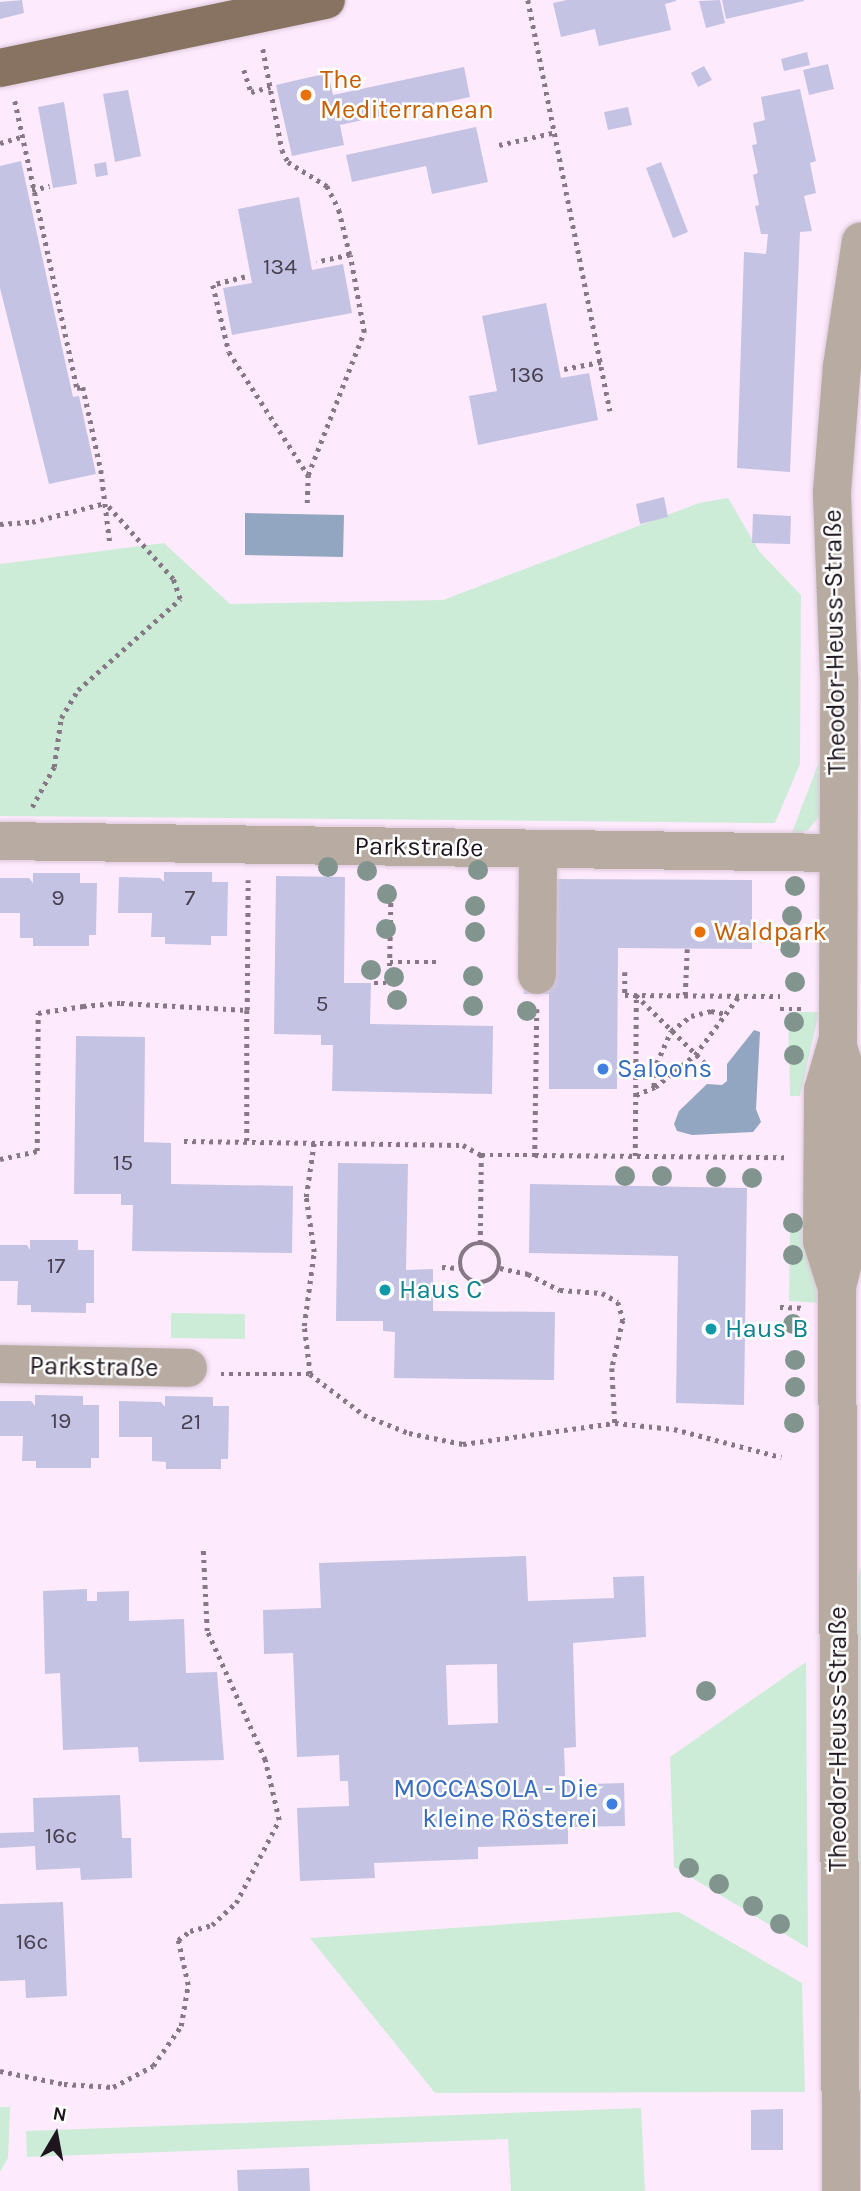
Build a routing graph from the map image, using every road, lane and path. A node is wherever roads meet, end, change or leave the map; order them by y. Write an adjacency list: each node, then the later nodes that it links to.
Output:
1 (326, 0): 3 (main road)
2 (528, 0): 7 (path)
3 (257, 14): 4 (main road); 6 (path)
4 (4, 67): 8 (path)
5 (244, 70): 6 (path)
6 (270, 87): 14 (path)
7 (556, 132): 10 (path); 17 (path)
8 (22, 137): 9 (path); 12 (path)
9 (0, 143)
10 (499, 145)
11 (50, 186): 12 (path)
12 (33, 190): 21 (path)
13 (861, 242): 29 (street, Theodor-Heuss-Straße)
14 (350, 255): 15 (path); 20 (path)
15 (317, 262)
16 (245, 277): 20 (path)
17 (601, 362): 18 (path); 19 (path)
18 (564, 369)
19 (610, 411)
20 (308, 475): 22 (path)
21 (105, 503): 23 (path); 24 (path); 25 (path)
22 (307, 503)
23 (0, 524)
24 (110, 543)
25 (11, 841): 26 (street, Parkstraße)
26 (248, 844): 27 (street, Parkstraße); 40 (path)
27 (391, 846): 28 (street, Parkstraße); 31 (path)
28 (538, 849): 29 (street, Parkstraße); 35 (street)
29 (838, 853): 66 (street, Theodor-Heuss-Straße)
30 (687, 949): 37 (path)
31 (390, 962): 32 (path); 34 (path)
32 (441, 962)
33 (625, 972): 36 (path)
34 (374, 983)
35 (537, 984): 51 (path)
36 (636, 995): 37 (path); 42 (path); 46 (path)
37 (685, 995): 38 (path)
38 (739, 996): 39 (path); 41 (path)
39 (780, 996)
40 (247, 1010): 48 (path); 54 (path)
41 (727, 1014): 42 (path); 43 (path)
42 (671, 1031): 43 (path); 45 (path)
43 (695, 1055): 44 (path); 45 (path)
44 (706, 1064)
45 (654, 1087): 46 (path)
46 (635, 1096): 52 (path)
47 (184, 1141): 48 (path)
48 (247, 1142): 49 (path)
49 (314, 1143): 50 (path); 61 (path)
50 (481, 1155): 51 (path); 55 (path)
51 (535, 1155): 52 (path)
52 (635, 1156): 53 (path)
53 (784, 1157)
54 (0, 1159)
55 (480, 1243): 57 (path); 58 (path)
56 (442, 1267): 57 (path)
57 (460, 1268): 58 (path)
58 (500, 1268): 62 (path)
59 (0, 1364): 60 (street, Parkstraße)
60 (188, 1368): 61 (path)
61 (310, 1374): 62 (path)
62 (615, 1423): 63 (path)
63 (780, 1457)
64 (203, 1549): 65 (path)
65 (0, 2071)
66 (841, 2191)

